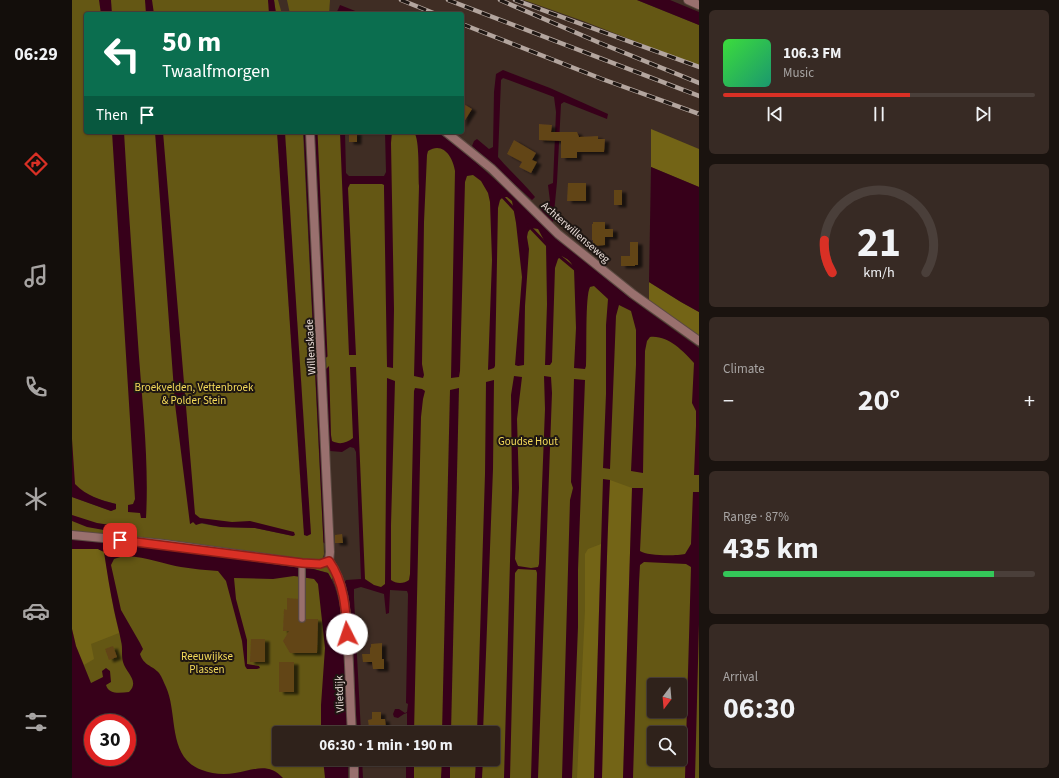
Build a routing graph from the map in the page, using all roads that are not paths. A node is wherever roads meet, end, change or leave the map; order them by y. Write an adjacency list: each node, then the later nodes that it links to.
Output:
1 (688, 0): 2 (street)
2 (699, 4)
3 (310, 134): 7 (street, Willenskade)
4 (449, 134): 5 (street, Achterwillenseweg)
5 (699, 340)
6 (72, 534): 8 (street)
7 (329, 561): 8 (street); 10 (street, Vlietdijk)
8 (302, 564): 9 (lane)
9 (302, 619)
10 (352, 726)
11 (354, 766): 12 (street)
12 (354, 778)

